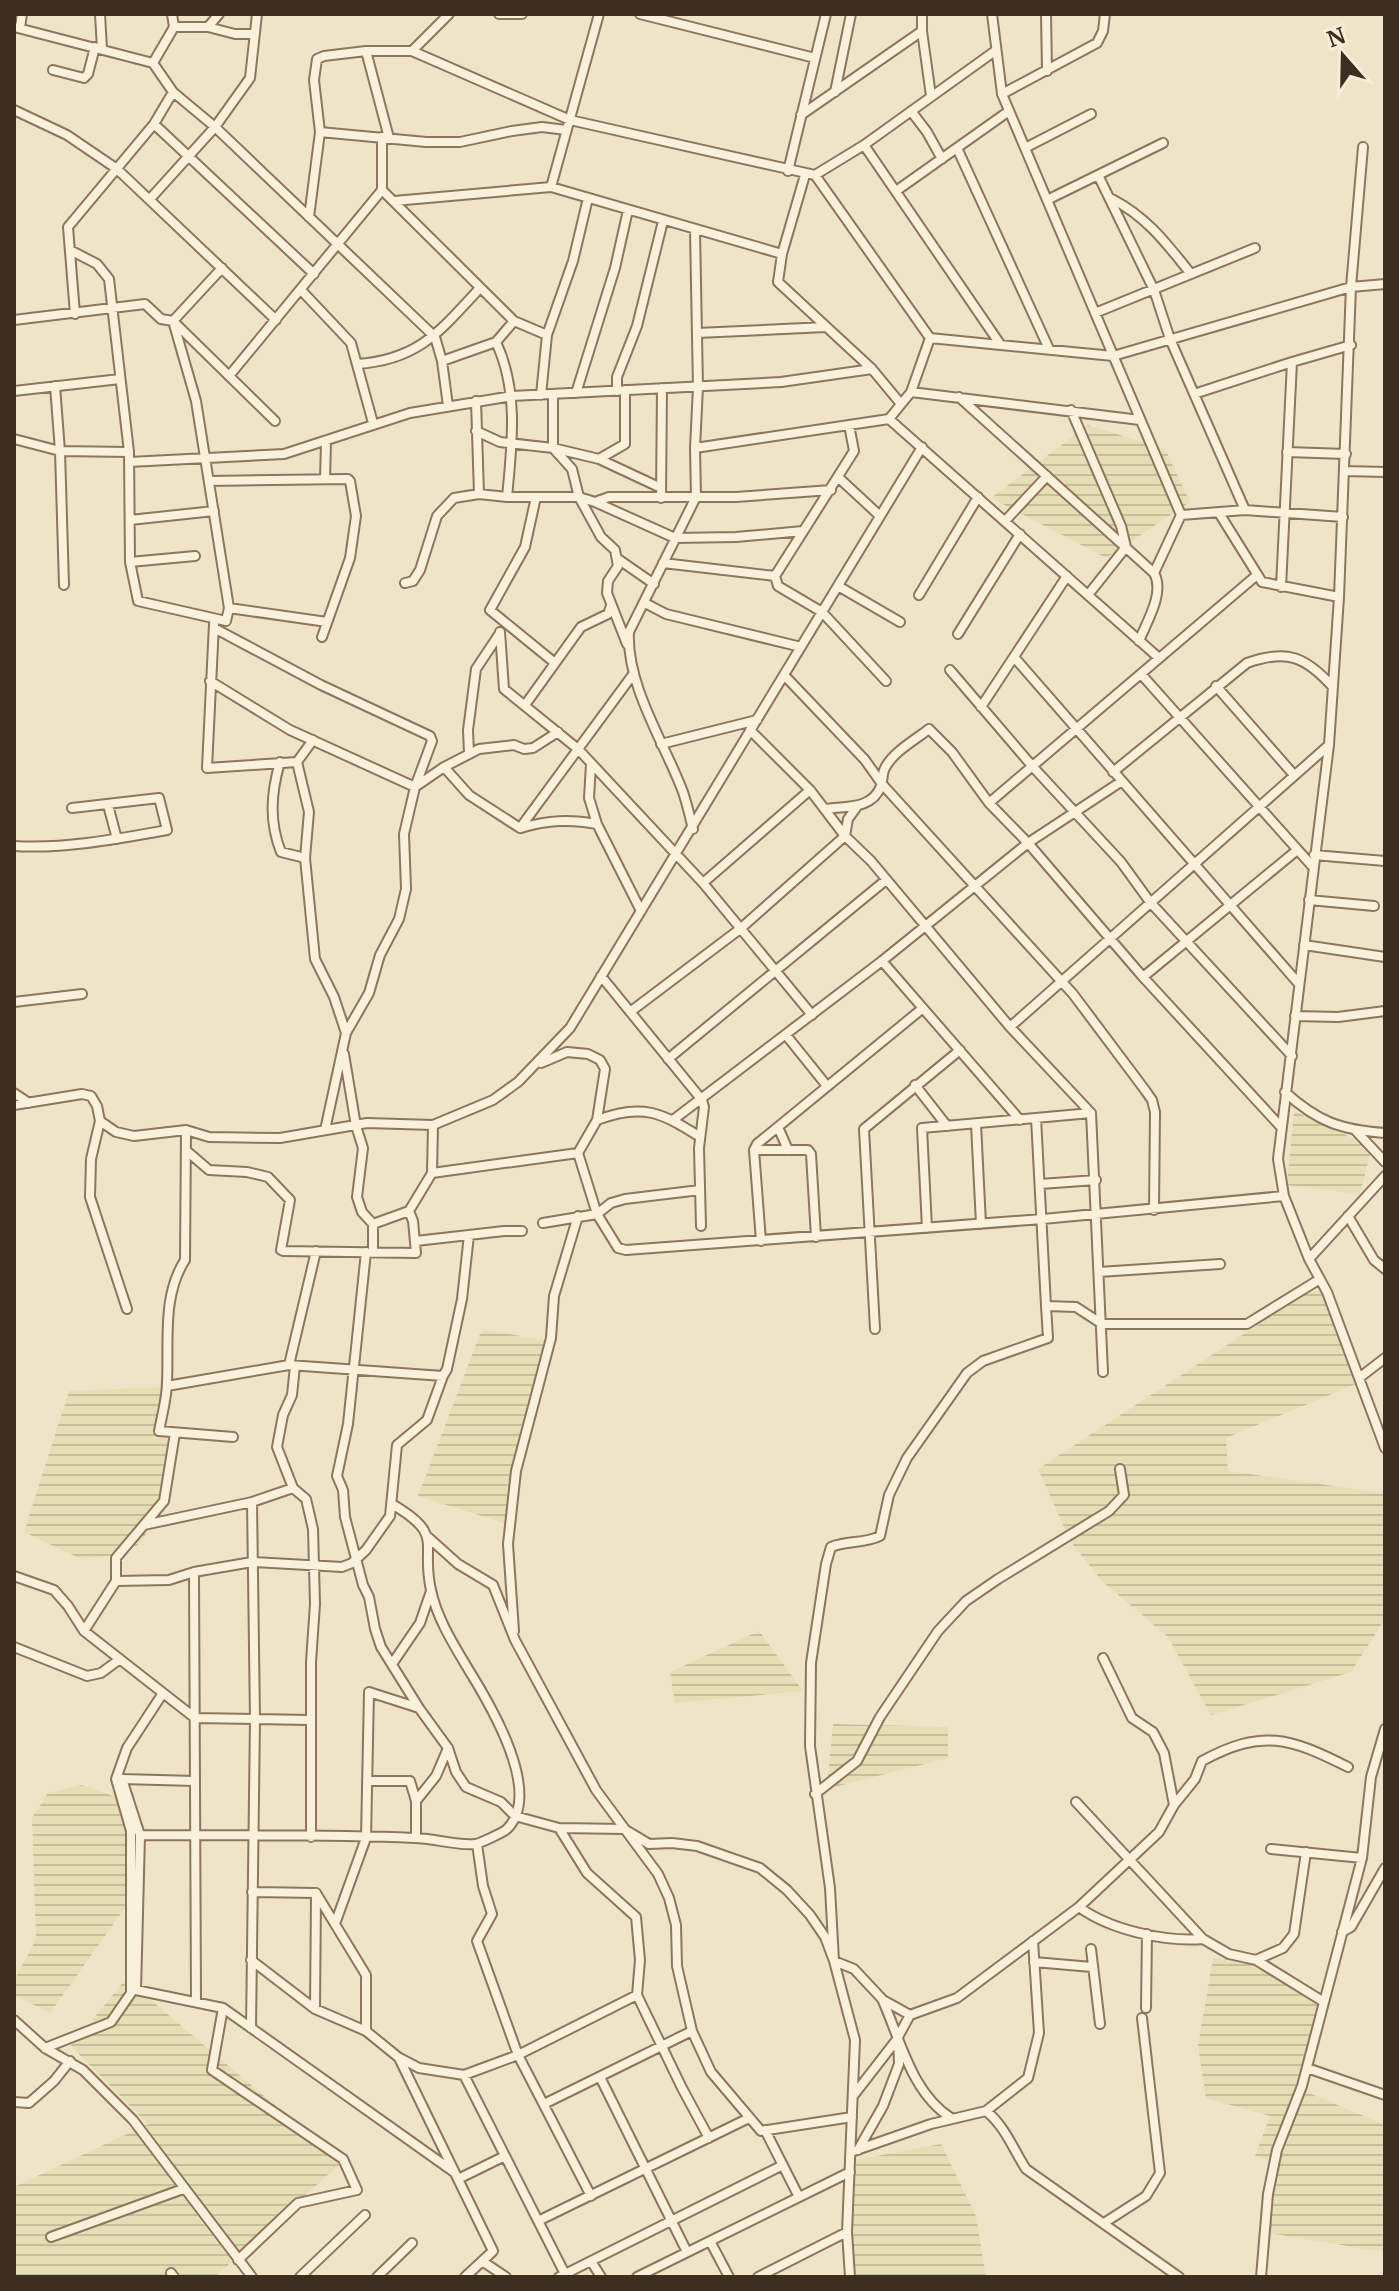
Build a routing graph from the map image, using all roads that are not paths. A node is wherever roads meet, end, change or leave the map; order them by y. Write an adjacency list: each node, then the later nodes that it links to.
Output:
1 (22, 14): 21 (street)
2 (100, 14): 24 (street)
3 (172, 14): 18 (street)
4 (219, 14): 19 (street)
5 (257, 14): 23 (street)
6 (449, 14): 26 (street)
7 (499, 14): 8 (street)
8 (522, 14)
9 (599, 14): 41 (street)
10 (640, 14): 20 (street)
11 (698, 14): 20 (street)
12 (826, 14): 28 (street)
13 (851, 14): 33 (street)
14 (922, 14): 22 (street)
15 (992, 14): 27 (street)
16 (1046, 14): 31 (street)
17 (1105, 14): 31 (street)
18 (174, 27): 19 (street); 29 (street)
19 (208, 27): 23 (street)
20 (693, 27): 28 (street)
21 (17, 28): 24 (street)
22 (922, 31): 33 (street); 35 (street)
23 (255, 34): 43 (street)
24 (99, 48): 29 (street); 30 (street)
25 (366, 51): 26 (street); 45 (street); 46 (street)
26 (412, 51): 41 (street)
27 (995, 51): 34 (street); 35 (street)
28 (815, 58): 40 (street)
29 (153, 63): 32 (street)
30 (53, 70)
31 (1047, 71): 34 (street)
32 (173, 92): 42 (street); 43 (street)
33 (835, 92): 40 (street)
34 (1002, 94): 38 (street)
35 (931, 96): 37 (street)
36 (14, 110): 54 (street)
37 (911, 111): 48 (street); 53 (street)
38 (1009, 111): 50 (street); 51 (street)
39 (1091, 114): 51 (street)
40 (801, 116): 55 (street)
41 (570, 120): 44 (street); 55 (street)
42 (154, 124): 52 (street); 54 (street)
43 (215, 127): 52 (street); 68 (street)
44 (566, 130): 46 (street); 59 (street)
45 (320, 132): 46 (street); 68 (street)
46 (385, 138): 60 (street)
47 (1163, 143): 58 (street)
48 (864, 145): 57 (street); 61 (street)
49 (1363, 147): 79 (street)
50 (957, 148): 53 (street); 99 (street)
51 (1025, 148): 65 (street)
52 (188, 156): 63 (street); 76 (street)
53 (942, 159): 61 (street)
54 (117, 169): 63 (street); 73 (street)
55 (788, 171): 56 (street)
56 (805, 175): 57 (street); 74 (street)
57 (815, 175): 94 (street)
58 (1098, 175): 64 (street); 65 (street)
59 (551, 187): 62 (street); 66 (street)
60 (382, 190): 66 (street); 71 (street)
61 (896, 191): 97 (street)
62 (588, 198): 67 (street); 92 (street)
63 (150, 199): 75 (street)
64 (1112, 199): 77 (street); 82 (street)
65 (1047, 200): 84 (street)
66 (394, 201): 80 (street)
67 (628, 210): 69 (street); 113 (street)
68 (309, 217): 71 (street)
69 (663, 221): 70 (street); 110 (street)
70 (695, 231): 74 (street); 91 (street)
71 (338, 244): 76 (street); 93 (street)
72 (1255, 248): 77 (street)
73 (70, 250): 83 (street); 85 (street)
74 (782, 254): 90 (street)
75 (222, 268): 87 (street); 88 (street)
76 (314, 274): 81 (street)
77 (1191, 274): 82 (street)
78 (1385, 284): 79 (street)
79 (1351, 287): 95 (street); 98 (street)
80 (480, 288): 89 (street); 93 (street)
81 (301, 290): 87 (street); 103 (street)
82 (1154, 290): 84 (street); 95 (street)
83 (111, 309): 85 (street); 88 (street); 106 (street)
84 (1095, 313): 100 (street)
85 (75, 314): 86 (street)
86 (14, 320)
87 (276, 320): 105 (street)
88 (173, 321): 105 (street); 139 (street)
89 (514, 321): 92 (street); 96 (street)
90 (826, 327): 91 (street); 104 (street)
91 (697, 333): 108 (street)
92 (547, 335): 116 (street)
93 (435, 337): 101 (street); 103 (street)
94 (930, 338): 97 (street); 112 (street)
95 (1170, 339): 100 (street); 115 (street)
96 (496, 342): 101 (street); 117 (street)
97 (1000, 344): 99 (street)
98 (1351, 345): 102 (street); 137 (street)
99 (1049, 349): 100 (street)
100 (1113, 356): 124 (street)
101 (442, 361): 121 (street)
102 (1292, 362): 115 (street); 136 (street)
103 (357, 364): 126 (street)
104 (872, 369): 108 (street); 120 (street)
105 (229, 376): 125 (street)
106 (120, 379): 107 (street); 138 (street)
107 (55, 386): 111 (street); 135 (street)
108 (698, 387): 109 (street); 134 (street)
109 (662, 388): 110 (street); 148 (street)
110 (621, 390): 113 (street); 140 (street)
111 (14, 391)
112 (911, 392): 118 (street); 120 (street)
113 (576, 393): 114 (street)
114 (553, 394): 116 (street); 133 (street)
115 (1194, 394): 156 (street)
116 (541, 395): 117 (street)
117 (512, 396): 119 (street); 131 (street)
118 (959, 397): 122 (street); 143 (street)
119 (476, 401): 121 (street); 128 (street)
120 (901, 404): 123 (street)
121 (448, 406): 126 (street)
122 (1071, 410): 124 (street); 168 (street)
123 (889, 419): 127 (street); 132 (street)
124 (1140, 420): 160 (street)
125 (275, 421)
126 (373, 423): 130 (street)
127 (849, 425): 134 (street); 144 (street)
128 (476, 431): 131 (street); 149 (street)
129 (14, 439): 135 (street)
130 (326, 442): 139 (street); 145 (street)
131 (512, 443): 133 (street); 150 (street)
132 (922, 447): 154 (street); 161 (street)
133 (553, 448): 140 (street); 152 (street)
134 (695, 448): 153 (street)
135 (60, 451): 138 (street); 179 (street)
136 (1287, 452): 137 (street); 159 (street)
137 (1346, 454): 141 (street)
138 (129, 457): 139 (street); 163 (street)
139 (205, 458): 146 (street)
140 (599, 459): 148 (street)
141 (1345, 471): 142 (street); 162 (street)
142 (1385, 472)
143 (1047, 476): 164 (street); 168 (street)
144 (839, 478): 147 (street); 161 (street)
145 (325, 479): 146 (street); 189 (street)
146 (209, 481): 157 (street)
147 (831, 490): 153 (street); 165 (street)
148 (661, 493): 153 (street); 155 (street)
149 (479, 494): 150 (street); 177 (street)
150 (507, 497): 151 (street)
151 (536, 497): 152 (street); 190 (street)
152 (579, 497): 155 (street); 170 (street)
153 (696, 497): 167 (street)
154 (978, 497): 164 (street); 182 (street)
155 (595, 502): 167 (street)
156 (1245, 510): 158 (street); 159 (street)
157 (214, 511): 163 (street); 187 (street)
158 (1219, 513): 160 (street); 174 (street)
159 (1284, 513): 162 (street); 181 (street)
160 (1181, 515): 173 (street)
161 (880, 516): 180 (street)
162 (1343, 517): 184 (street)
163 (130, 520): 171 (street)
164 (1005, 521): 166 (street)
165 (803, 531): 167 (street); 175 (street)
166 (1020, 534): 176 (street); 194 (street)
167 (675, 538): 172 (street)
168 (1126, 547): 173 (street); 183 (street)
169 (195, 556): 171 (street)
170 (618, 559): 178 (street); 186 (street)
171 (130, 562): 192 (street)
172 (663, 563): 175 (street); 178 (street)
173 (1154, 573): 196 (street)
174 (1257, 575): 181 (street); 200 (street)
175 (775, 576): 188 (street)
176 (1067, 576): 183 (street); 199 (street)
177 (405, 583)
178 (654, 584): 185 (street)
179 (64, 585)
180 (838, 586): 188 (street); 191 (street)
181 (1281, 587): 184 (street)
182 (919, 595)
183 (1088, 595): 196 (street)
184 (1339, 597): 209 (street)
185 (645, 603): 197 (street); 198 (street)
186 (611, 606): 198 (street); 201 (street)
187 (229, 608): 189 (street); 192 (street)
188 (822, 612): 197 (street); 207 (street)
189 (327, 622): 195 (street)
190 (506, 622): 193 (street); 201 (street)
191 (900, 622)
192 (214, 623): 206 (street); 231 (street)
193 (500, 632): 210 (street); 221 (street)
194 (958, 634)
195 (322, 637)
196 (1139, 641): 200 (street)
197 (801, 647): 205 (street)
198 (628, 648): 203 (street)
199 (1014, 657): 211 (street); 215 (street)
200 (1159, 658): 204 (street)
201 (555, 663): 210 (street)
202 (950, 670): 211 (street)
203 (634, 673): 218 (street); 220 (street)
204 (1141, 674): 212 (street); 215 (street)
205 (784, 675): 213 (street); 230 (street)
206 (210, 681): 217 (street); 222 (street)
207 (886, 681)
208 (1216, 686): 209 (street); 212 (street); 228 (street)
209 (1333, 687): 219 (street)
210 (525, 705): 216 (street)
211 (981, 707): 226 (street)
212 (1179, 716): 227 (street); 235 (street)
213 (757, 720): 214 (street); 218 (street)
214 (750, 730): 232 (street); 242 (street)
215 (1076, 730): 226 (street); 227 (street)
216 (558, 732): 220 (street); 221 (street)
217 (313, 740): 223 (street); 231 (street)
218 (661, 744): 242 (street)
219 (1329, 745): 228 (street); 249 (street)
220 (578, 749): 224 (street); 241 (street)
221 (469, 753): 225 (street)
222 (280, 762): 223 (street); 250 (street)
223 (297, 762): 250 (street)
224 (591, 764): 240 (street); 248 (street)
225 (444, 767): 231 (street); 241 (street)
226 (1033, 767): 233 (street); 239 (street)
227 (1113, 772): 229 (street)
228 (1294, 775): 235 (street)
229 (1122, 781): 239 (street); 252 (street)
230 (882, 784): 233 (street); 237 (street); 256 (street)
231 (415, 787): 282 (street)
232 (810, 790): 238 (street); 255 (street)
233 (989, 803): 245 (street)
234 (108, 805): 236 (street); 244 (street); 244 (street)
235 (1259, 806): 247 (street); 252 (street)
236 (72, 808)
237 (856, 808): 238 (street); 243 (street)
238 (825, 809): 243 (street)
239 (1075, 811): 245 (street); 258 (street)
240 (597, 824): 241 (street); 261 (street)
241 (520, 828)
242 (693, 829): 248 (street)
243 (845, 836): 254 (street); 263 (street)
244 (117, 839): 246 (street)
245 (1028, 843): 256 (street); 264 (street)
246 (14, 846)
247 (1296, 851): 253 (street); 259 (street)
248 (675, 855): 255 (street); 261 (street)
249 (1314, 855): 251 (street); 253 (street)
250 (305, 858): 282 (street)
251 (1385, 861)
252 (1193, 864): 258 (street); 259 (street)
253 (1313, 867): 257 (street)
254 (886, 880): 262 (street); 269 (street)
255 (703, 883): 263 (street)
256 (976, 886): 262 (street); 272 (street)
257 (1309, 900): 260 (street); 266 (street)
258 (1150, 902): 264 (street); 265 (street)
259 (1228, 906): 265 (street); 273 (street)
260 (1374, 906)
261 (641, 911): 270 (street)
262 (926, 925): 268 (street); 281 (street)
263 (740, 929): 269 (street); 278 (street)
264 (1109, 938): 271 (street); 272 (street)
265 (1186, 940): 271 (street); 286 (street)
266 (1304, 945): 267 (street); 273 (street)
267 (1385, 957)
268 (882, 961): 276 (street); 279 (street)
269 (774, 972): 279 (street); 287 (street)
270 (601, 976): 278 (street); 288 (street)
271 (1143, 977): 307 (street)
272 (1061, 981): 281 (street); 324 (street)
273 (1299, 984): 280 (street)
274 (82, 994): 275 (street)
275 (14, 1002)
276 (923, 1008): 285 (street); 290 (street)
277 (1385, 1011): 280 (street)
278 (630, 1012): 287 (street)
279 (812, 1015): 283 (street)
280 (1295, 1016): 286 (street)
281 (1010, 1027): 296 (street)
282 (346, 1033): 284 (street)
283 (786, 1035): 290 (street); 293 (street)
284 (344, 1050): 304 (street); 310 (street)
285 (960, 1050): 289 (street); 300 (street)
286 (1292, 1056): 291 (street)
287 (668, 1059): 293 (street)
288 (533, 1067): 298 (street); 303 (street)
289 (915, 1085): 305 (street); 337 (street)
290 (827, 1086): 306 (street)
291 (1285, 1092): 307 (street); 308 (street)
292 (14, 1093): 294 (street)
293 (702, 1100): 299 (street); 312 (street)
294 (30, 1103): 295 (street); 301 (street)
295 (14, 1105)
296 (1091, 1113): 297 (street); 320 (street)
297 (1036, 1118): 300 (street); 321 (street)
298 (597, 1120): 299 (street); 316 (street)
299 (673, 1120): 312 (street)
300 (1020, 1120): 302 (street)
301 (100, 1121): 309 (street); 350 (street)
302 (976, 1124): 305 (street); 333 (street)
303 (433, 1125): 304 (street); 318 (street)
304 (356, 1126): 310 (street); 332 (street)
305 (947, 1126): 335 (street)
306 (778, 1127): 313 (street); 314 (street)
307 (1281, 1127): 323 (street)
308 (1354, 1129): 311 (street); 317 (street)
309 (186, 1130): 310 (street); 315 (street)
310 (325, 1130)
311 (1385, 1133)
312 (700, 1137): 322 (street)
313 (754, 1150): 314 (street); 341 (street)
314 (788, 1150): 339 (street)
315 (188, 1152): 342 (street); 359 (street)
316 (578, 1153): 318 (street); 326 (street)
317 (1385, 1162)
318 (432, 1173): 325 (street)
319 (1385, 1176): 329 (street)
320 (1096, 1180): 321 (street); 327 (street)
321 (1040, 1184): 330 (street)
322 (700, 1190): 326 (street); 334 (street)
323 (1284, 1196): 324 (street); 344 (street)
324 (1154, 1210): 327 (street)
325 (409, 1211): 332 (street); 340 (street)
326 (597, 1214): 328 (street); 341 (street)
327 (1098, 1214): 330 (street); 347 (street)
328 (578, 1216): 331 (street); 377 (street)
329 (1348, 1216): 344 (street); 346 (street)
330 (1043, 1219): 333 (street); 349 (street)
331 (543, 1223)
332 (373, 1224): 343 (street)
333 (981, 1224): 335 (street)
334 (701, 1226)
335 (927, 1228): 337 (street)
336 (522, 1231): 338 (street)
337 (869, 1233): 339 (street); 352 (street)
338 (469, 1235): 340 (street); 357 (street)
339 (816, 1237): 341 (street)
340 (416, 1241): 343 (street)
341 (761, 1241)
342 (316, 1251): 343 (street); 354 (street)
343 (370, 1252): 355 (street)
344 (1309, 1259): 348 (street)
345 (1220, 1264): 347 (street)
346 (1385, 1269)
347 (1099, 1272): 351 (street)
348 (1320, 1279): 351 (street); 358 (street)
349 (1046, 1306): 351 (street); 392 (street)
350 (127, 1309)
351 (1102, 1324): 356 (street)
352 (875, 1329)
353 (1385, 1358): 358 (street)
354 (292, 1366): 355 (street); 359 (street); 364 (street)
355 (352, 1368): 357 (street); 369 (street)
356 (1103, 1372)
357 (443, 1376): 366 (street)
358 (1359, 1378): 362 (street)
359 (167, 1386): 360 (street)
360 (175, 1433): 361 (street); 367 (street)
361 (233, 1437)
362 (1385, 1448)
363 (1120, 1469): 392 (street)
364 (293, 1488): 365 (street); 371 (street)
365 (252, 1502): 367 (street); 370 (street)
366 (392, 1504): 368 (street); 369 (street)
367 (143, 1526): 374 (street)
368 (429, 1538): 375 (street); 377 (street)
369 (358, 1560): 371 (street); 381 (street)
370 (252, 1562): 371 (street); 372 (street); 385 (street)
371 (312, 1564): 386 (street)
372 (194, 1572): 374 (street); 384 (street)
373 (14, 1576): 376 (street)
374 (116, 1581): 376 (street)
375 (431, 1591): 381 (street); 396 (street)
376 (84, 1631): 380 (street)
377 (515, 1640): 398 (street)
378 (14, 1647): 380 (street)
379 (1103, 1658): 395 (street)
380 (120, 1659): 382 (street)
381 (392, 1664): 383 (street)
382 (163, 1693): 384 (street); 441 (street)
383 (419, 1708): 388 (street); 391 (street)
384 (195, 1718): 385 (street); 390 (street)
385 (255, 1719): 386 (street); 401 (street)
386 (310, 1720): 402 (street)
387 (1385, 1729): 408 (street)
388 (448, 1748): 393 (street); 396 (street)
389 (1348, 1767): 395 (street)
390 (195, 1781): 399 (street); 400 (street)
391 (367, 1781): 393 (street); 403 (street)
392 (815, 1794): 422 (street)
393 (416, 1801): 404 (street)
394 (1076, 1802): 409 (street)
395 (1174, 1805): 409 (street)
396 (515, 1816): 397 (street); 405 (street)
397 (559, 1828): 398 (street); 425 (street)
398 (624, 1829): 422 (street); 438 (street)
399 (140, 1835): 400 (street); 427 (street)
400 (195, 1836): 401 (street); 427 (street)
401 (252, 1836): 402 (street); 411 (street)
402 (311, 1837): 403 (street)
403 (366, 1838): 404 (street); 414 (street)
404 (416, 1838): 405 (street)
405 (477, 1844): 442 (street)
406 (1271, 1849): 407 (street)
407 (1306, 1852): 408 (street); 421 (street)
408 (1362, 1858): 415 (street)
409 (1128, 1862): 413 (street); 417 (street)
410 (1385, 1868): 415 (street)
411 (252, 1892): 412 (street); 420 (street)
412 (316, 1893): 414 (street); 431 (street)
413 (1079, 1907): 416 (street); 418 (street)
414 (335, 1924): 437 (street)
415 (1342, 1932): 428 (street)
416 (1147, 1934): 417 (street); 430 (street)
417 (1203, 1939): 421 (street)
418 (1033, 1941): 423 (street); 432 (street)
419 (1091, 1949): 424 (street)
420 (251, 1960): 431 (street); 436 (street)
421 (1256, 1960): 428 (street)
422 (834, 1961): 426 (street); 449 (street)
423 (1034, 1962): 424 (street); 452 (street)
424 (1092, 1967): 435 (street)
425 (637, 1995): 440 (street); 442 (street)
426 (883, 2000): 432 (street); 439 (street)
427 (196, 2002): 429 (street)
428 (1324, 2002): 445 (street)
429 (223, 2008): 436 (street); 476 (street)
430 (1146, 2008)
431 (315, 2009): 437 (street)
432 (910, 2015): 439 (street)
433 (1142, 2018): 470 (street)
434 (14, 2020): 441 (street)
435 (1100, 2024)
436 (251, 2028): 463 (street)
437 (366, 2031): 443 (street)
438 (692, 2031): 440 (street); 454 (street)
439 (898, 2037): 449 (street); 455 (street); 458 (street)
440 (661, 2046): 447 (street); 457 (street)
441 (45, 2048): 444 (street)
442 (518, 2055): 446 (street); 451 (street)
443 (398, 2057): 446 (street); 463 (street)
444 (70, 2061): 450 (street); 464 (street)
445 (1307, 2068): 448 (street); 491 (street)
446 (464, 2075): 459 (street)
447 (600, 2077): 451 (street); 461 (street)
448 (1385, 2095)
449 (853, 2096): 453 (street)
450 (14, 2102)
451 (544, 2104): 465 (street)
452 (986, 2111): 455 (street); 470 (street)
453 (852, 2117): 456 (street); 458 (street)
454 (749, 2118): 456 (street); 457 (street)
455 (951, 2118): 458 (street)
456 (765, 2130): 460 (street)
457 (709, 2138): 461 (street)
458 (855, 2151): 462 (street)
459 (505, 2156): 463 (street); 468 (street)
460 (783, 2165): 466 (street); 469 (street)
461 (645, 2169): 465 (street); 469 (street)
462 (850, 2172): 466 (street); 471 (street)
463 (456, 2175): 477 (street)
464 (183, 2189): 472 (street); 476 (street)
465 (591, 2196): 468 (street)
466 (799, 2197): 473 (street)
467 (365, 2215): 481 (street)
468 (538, 2221): 479 (street)
469 (671, 2221): 475 (street); 478 (street)
470 (1104, 2223): 490 (street)
471 (847, 2232): 488 (street); 489 (street)
472 (51, 2237)
473 (710, 2241): 475 (street); 487 (street)
474 (412, 2243): 482 (street)
475 (687, 2252): 486 (street)
476 (238, 2260): 480 (street)
477 (482, 2261): 483 (street); 484 (street)
478 (591, 2261): 479 (street); 485 (street)
479 (562, 2276)
480 (252, 2277)
481 (300, 2277)
482 (377, 2277)
483 (465, 2277)
484 (506, 2277)
485 (601, 2277)
486 (637, 2277)
487 (729, 2277)
488 (758, 2277)
489 (850, 2277)
490 (1179, 2277)
491 (1261, 2277)

